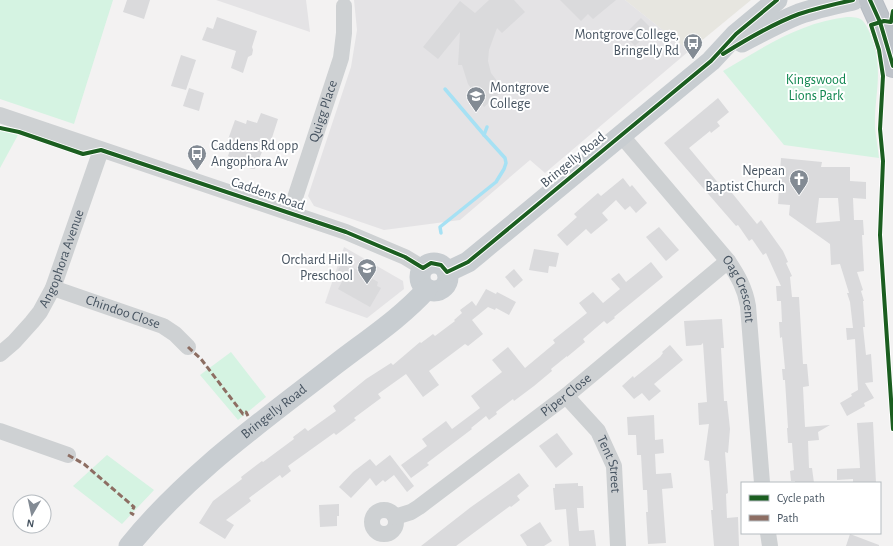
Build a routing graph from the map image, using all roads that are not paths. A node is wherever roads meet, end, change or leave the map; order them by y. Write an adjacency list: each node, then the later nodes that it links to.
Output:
1 (778, 0): 5 (main road, Bringelly Road)
2 (853, 0): 5 (main road, Bringelly Road)
3 (870, 0): 6 (highway)
4 (344, 6): 10 (street, Quigg Place)
5 (711, 61): 8 (main road, Bringelly Road)
6 (893, 66)
7 (0, 115): 9 (street, Caddens Road)
8 (621, 135): 11 (street, Oag Crescent); 13 (main road, Bringelly Road)
9 (101, 150): 10 (street, Caddens Road); 14 (street, Angophora Avenue)
10 (290, 213): 12 (street, Caddens Road)
11 (728, 261): 18 (street, Piper Close); 21 (street, Oag Crescent)
12 (423, 268): 13 (main road); 15 (main road)
13 (447, 272): 15 (main road)
14 (53, 288): 16 (street, Chindoo Close); 17 (street, Angophora Avenue)
15 (427, 289): 24 (main road, Bringelly Road)
16 (188, 347)
17 (0, 354)
18 (566, 396): 22 (street, Piper Close); 25 (street, Tent Street)
19 (0, 431): 20 (street)
20 (68, 455)
21 (762, 482)
22 (395, 517)
23 (768, 534): 26 (street)
24 (129, 546)
25 (618, 546)
26 (770, 546)

